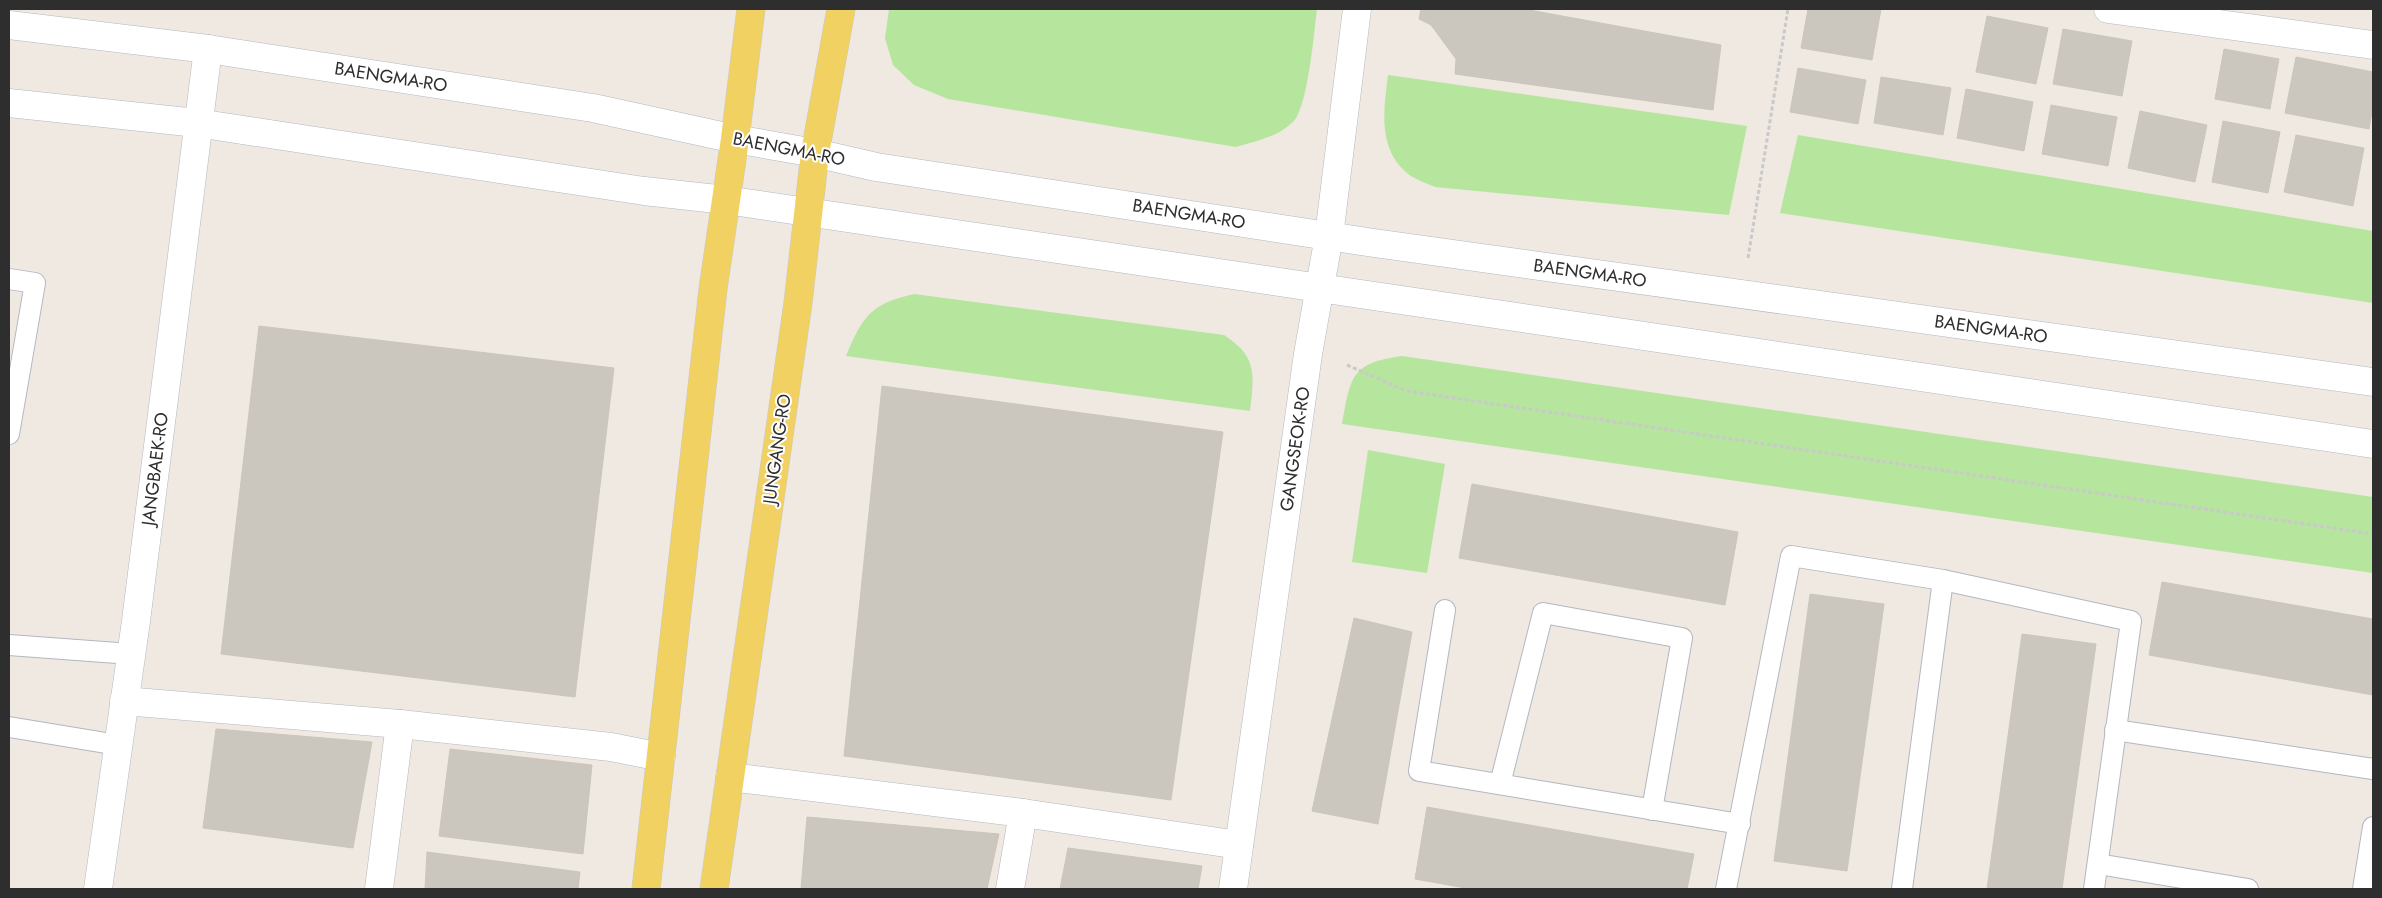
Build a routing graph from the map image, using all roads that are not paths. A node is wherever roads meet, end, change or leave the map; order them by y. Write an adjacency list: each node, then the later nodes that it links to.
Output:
1 (751, 9): 10 (main road)
2 (841, 9): 11 (main road, JUNGANG-RO)
3 (1357, 9): 14 (main road, GANGSEOK-RO)
4 (2118, 9): 6 (main road)
5 (9, 25): 7 (main road, BAENGMA-RO)
6 (2373, 45)
7 (208, 49): 9 (main road, JANGBAEK-RO); 10 (main road, BAENGMA-RO)
8 (9, 103): 9 (main road)
9 (197, 123): 12 (main road); 23 (main road, JANGBAEK-RO)
10 (735, 139): 11 (main road, BAENGMA-RO); 12 (main road)
11 (814, 153): 13 (main road, JUNGANG-RO); 14 (main road, BAENGMA-RO)
12 (726, 200): 13 (main road); 29 (main road)
13 (808, 212): 16 (main road); 31 (main road, JUNGANG-RO)
14 (1329, 236): 16 (main road, GANGSEOK-RO); 17 (main road, BAENGMA-RO)
15 (9, 279): 18 (lane)
16 (1321, 286): 19 (main road); 37 (main road, GANGSEOK-RO)
17 (2373, 382)
18 (9, 434)
19 (2373, 444)
20 (1943, 580): 27 (lane); 35 (lane); 46 (lane)
21 (1445, 610): 32 (lane)
22 (9, 645): 23 (lane)
23 (131, 654): 24 (main road, JANGBAEK-RO)
24 (124, 701): 25 (main road); 28 (main road, JANGBAEK-RO)
25 (400, 724): 29 (main road); 40 (main road)
26 (9, 727): 28 (lane)
27 (2115, 730): 30 (lane); 38 (lane)
28 (118, 745): 39 (main road, JANGBAEK-RO)
29 (661, 757): 41 (main road)
30 (2373, 770)
31 (730, 777): 34 (main road); 42 (main road, JUNGANG-RO)
32 (1500, 784): 33 (lane); 33 (lane)
33 (1652, 810): 35 (lane)
34 (1022, 813): 37 (main road); 43 (main road)
35 (1740, 824): 45 (lane)
36 (2373, 827): 49 (lane)
37 (1239, 845): 44 (main road, GANGSEOK-RO)
38 (2098, 864): 47 (lane); 48 (lane)
39 (98, 889)
40 (379, 889)
41 (646, 889)
42 (714, 889)
43 (1010, 889)
44 (1233, 889)
45 (1726, 889)
46 (1902, 889)
47 (2094, 889)
48 (2248, 889)
49 (2363, 889)

